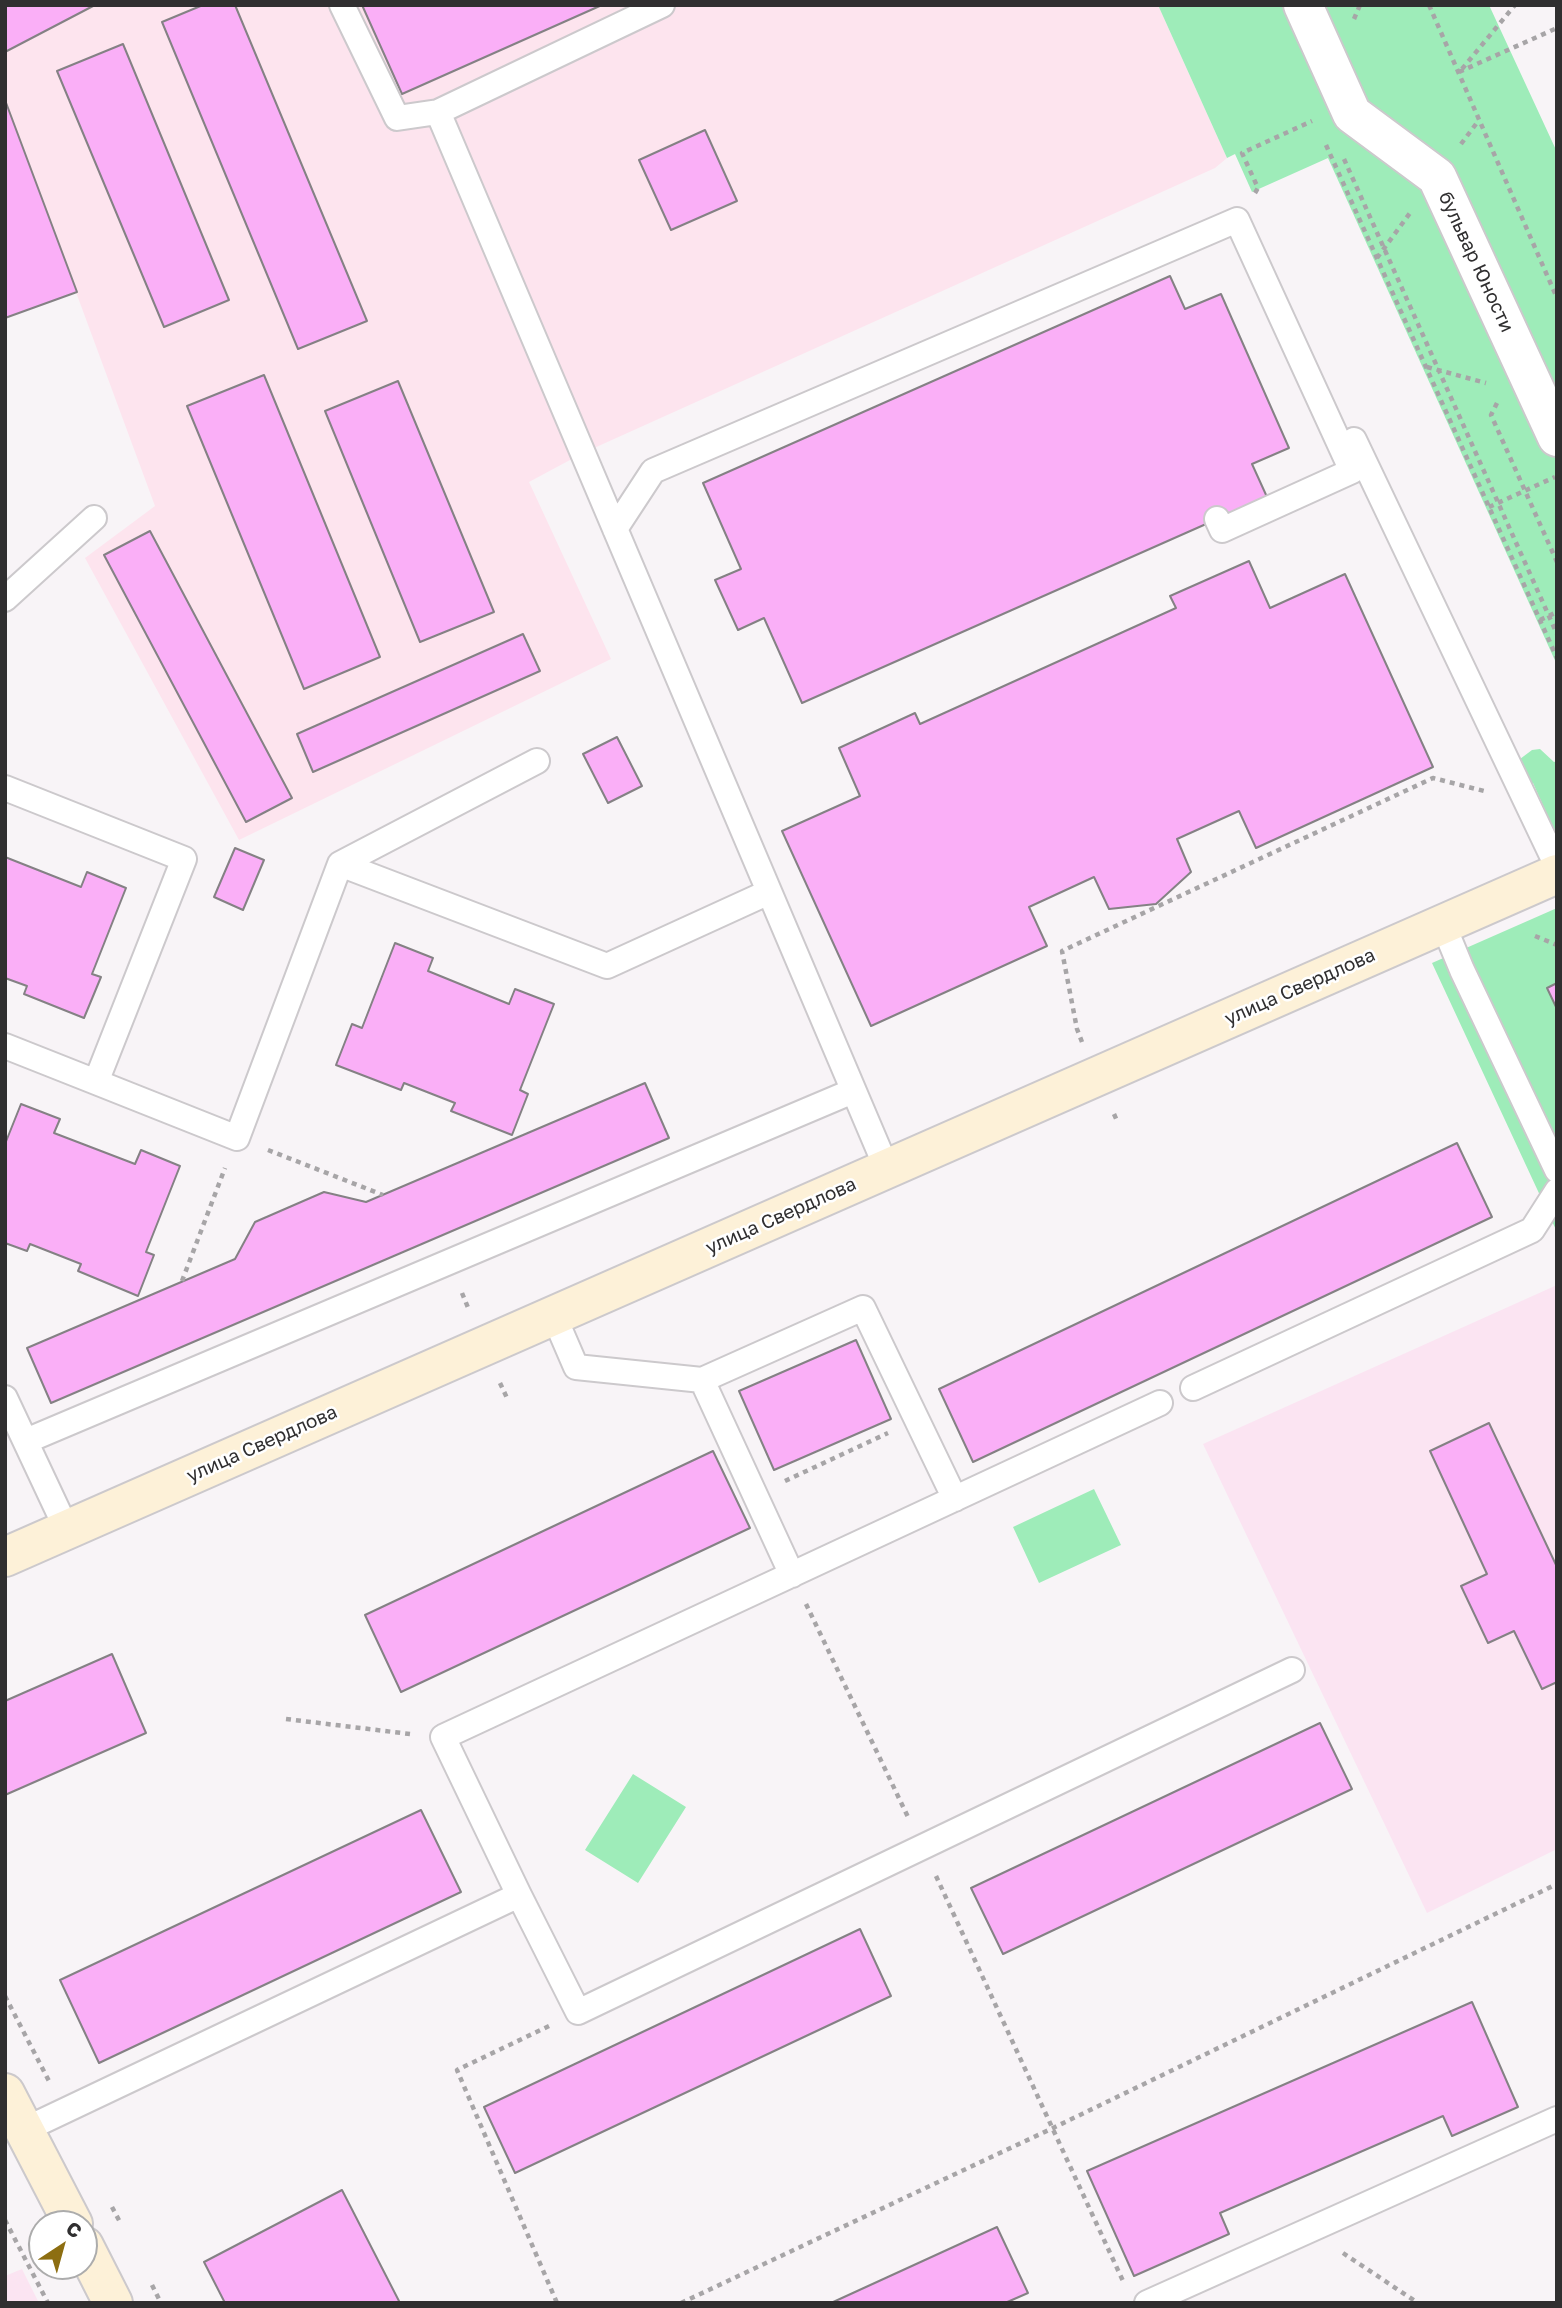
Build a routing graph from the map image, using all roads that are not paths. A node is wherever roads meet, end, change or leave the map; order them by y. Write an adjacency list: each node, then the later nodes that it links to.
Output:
1 (342, 5): 4 (lane)
2 (662, 5): 4 (lane)
3 (1303, 5): 5 (street, бульвар Юности)
4 (438, 113): 9 (lane)
5 (1557, 437)
6 (1339, 441): 8 (lane); 9 (lane); 14 (lane)
7 (94, 518): 10 (lane)
8 (1217, 519)
9 (615, 529): 16 (lane)
10 (5, 599)
11 (537, 761): 13 (lane)
12 (5, 788): 19 (lane)
13 (340, 864): 16 (lane); 19 (lane)
14 (1557, 866)
15 (1557, 874): 17 (street, улица Свердлова)
16 (769, 892): 20 (lane)
17 (1443, 924): 21 (street, улица Свердлова); 22 (lane)
18 (5, 1046): 19 (lane)
19 (96, 1082)
20 (853, 1091): 21 (lane); 29 (lane)
21 (887, 1169): 24 (street, улица Свердлова)
22 (1557, 1170)
23 (1557, 1191): 26 (lane)
24 (554, 1316): 25 (lane); 31 (street, улица Свердлова)
25 (702, 1380): 30 (lane); 33 (lane)
26 (1193, 1388)
27 (5, 1398): 29 (lane)
28 (1160, 1403): 30 (lane)
29 (26, 1441): 31 (lane)
30 (955, 1499): 33 (lane)
31 (67, 1530): 32 (street, улица Свердлова)
32 (5, 1558)
33 (792, 1575): 35 (lane)
34 (1292, 1670): 35 (lane)
35 (519, 1895): 38 (lane)
36 (5, 2093): 38 (street)
37 (1557, 2119): 41 (lane)
38 (24, 2130): 39 (street)
39 (66, 2210)
40 (98, 2274): 42 (street)
41 (1137, 2297)
42 (113, 2303)

